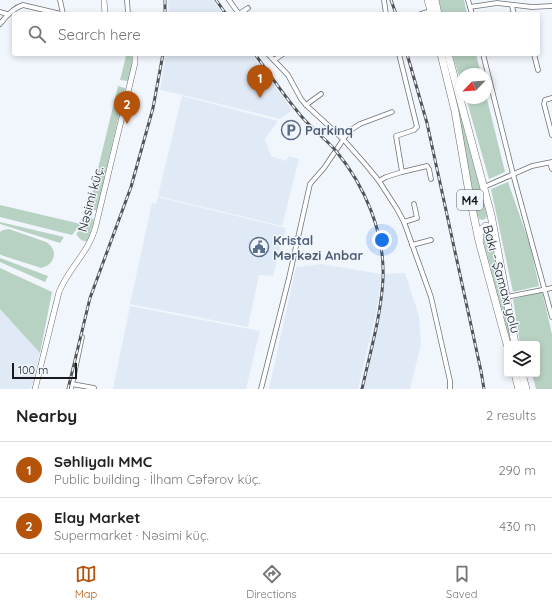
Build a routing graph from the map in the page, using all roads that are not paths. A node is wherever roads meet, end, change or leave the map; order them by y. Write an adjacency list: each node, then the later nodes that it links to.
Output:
1 (22, 0): 11 (street)
2 (60, 0): 18 (street)
3 (104, 0): 19 (street)
4 (127, 0): 20 (street)
5 (228, 0): 21 (street)
6 (384, 0): 23 (street)
7 (428, 0): 24 (highway)
8 (435, 0): 25 (highway)
9 (468, 0): 14 (street)
10 (498, 2): 12 (street); 14 (street)
11 (23, 5): 17 (street); 28 (street)
12 (512, 6): 13 (street); 27 (street)
13 (552, 6)
14 (470, 7): 26 (street)
15 (248, 8): 22 (street)
16 (0, 12): 28 (street)
17 (53, 12)
18 (62, 12)
19 (105, 12)
20 (128, 12)
21 (237, 12)
22 (242, 12)
23 (386, 12)
24 (431, 12)
25 (438, 12)
26 (471, 12)
27 (514, 12)
28 (7, 14): 29 (street)
29 (0, 24)
30 (135, 56): 71 (street, Nəsimi küç.)
31 (270, 56): 38 (street)
32 (280, 56): 38 (street)
33 (399, 56): 48 (street)
34 (441, 56): 53 (highway, Bakı - Şamaxı yolu / M4)
35 (449, 56): 52 (highway, Bakı - Şamaxı yolu / M4)
36 (483, 56): 49 (street)
37 (534, 56): 39 (street)
38 (274, 60): 42 (street)
39 (538, 70)
40 (321, 94): 42 (street)
41 (552, 98): 44 (street)
42 (306, 105): 45 (street)
43 (392, 112): 45 (street)
44 (552, 135)
45 (343, 139): 51 (street); 73 (street)
46 (551, 162): 47 (street); 49 (street)
47 (552, 169)
48 (402, 172): 50 (street); 51 (street)
49 (513, 174): 52 (street); 61 (street)
50 (431, 179)
51 (379, 181): 55 (street)
52 (485, 190): 53 (highway); 58 (highway, Bakı - Şamaxı yolu / M4)
53 (470, 198): 59 (highway, Bakı - Şamaxı yolu / M4)
54 (414, 204): 55 (street)
55 (404, 222): 57 (street)
56 (431, 240): 57 (street)
57 (412, 245): 74 (street)
58 (500, 258): 59 (highway); 62 (highway, Bakı - Şamaxı yolu / M4)
59 (484, 260): 65 (highway, Bakı - Şamaxı yolu / M4)
60 (552, 288): 61 (street)
61 (544, 289): 62 (street); 63 (street)
62 (507, 297): 66 (highway, Bakı - Şamaxı yolu / M4)
63 (552, 317)
64 (82, 337): 69 (street)
65 (506, 341)
66 (515, 341)
67 (516, 377): 75 (highway)
68 (523, 377): 76 (highway)
69 (72, 384): 70 (street); 72 (street)
70 (94, 388)
71 (35, 389)
72 (71, 389)
73 (262, 389)
74 (450, 389)
75 (519, 389)
76 (526, 389)

